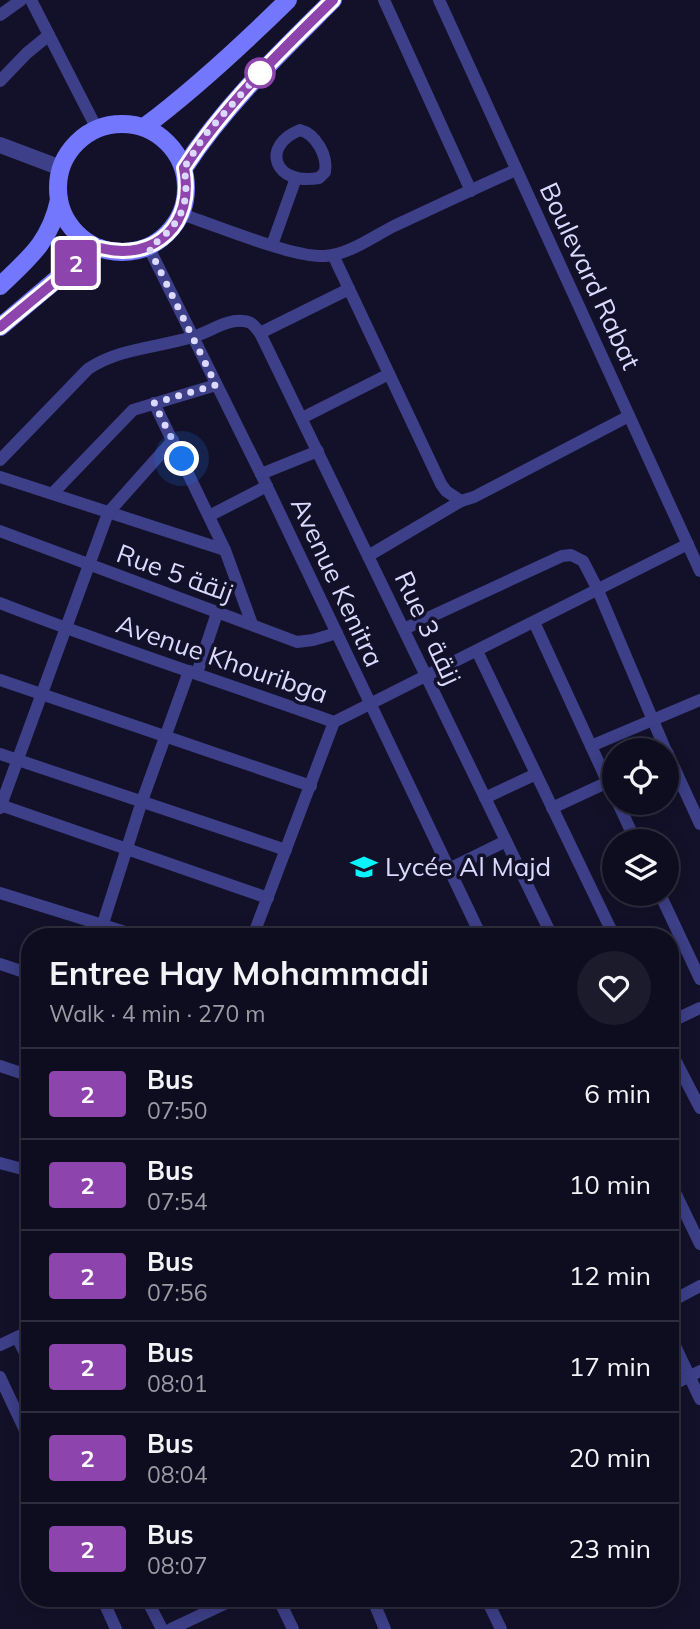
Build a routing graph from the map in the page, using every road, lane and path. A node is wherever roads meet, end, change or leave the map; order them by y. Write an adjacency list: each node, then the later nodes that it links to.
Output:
1 (21, 0): 7 (street)
2 (31, 0): 8 (street)
3 (288, 0): 10 (main road)
4 (334, 0): 14 (main road)
5 (384, 0): 17 (street)
6 (439, 0): 15 (street, Boulevard Rabat)
7 (0, 15)
8 (49, 35): 9 (street); 11 (street)
9 (0, 81)
10 (144, 127): 11 (main road); 14 (main road)
11 (97, 129): 13 (main road)
12 (0, 145): 13 (street)
13 (61, 168): 18 (main road)
14 (184, 168): 19 (main road)
15 (516, 170): 17 (street); 32 (street, Boulevard Rabat)
16 (296, 178): 16 (street); 20 (street)
17 (471, 191): 23 (street)
18 (59, 200): 21 (main road); 24 (main road)
19 (181, 214): 20 (street); 22 (main road)
20 (272, 244): 23 (street)
21 (100, 248): 22 (main road); 26 (main road)
22 (149, 248): 28 (street, Avenue Kenitra)
23 (333, 255): 25 (street)
24 (0, 286)
25 (349, 289): 27 (street); 29 (street)
26 (0, 327)
27 (262, 336): 28 (street); 33 (street, Rue 3 زنقة)
28 (193, 337): 30 (street, Avenue Kenitra); 36 (street)
29 (389, 374): 33 (street); 40 (street)
30 (216, 385): 31 (street); 38 (street, Avenue Kenitra)
31 (154, 403): 34 (street); 39 (street)
32 (629, 416): 40 (street); 44 (street, Boulevard Rabat)
33 (302, 418): 35 (street, Rue 3 زنقة)
34 (173, 439): 41 (street); 42 (street)
35 (318, 452): 38 (street); 46 (street, Rue 3 زنقة)
36 (0, 460)
37 (0, 477): 39 (street)
38 (264, 480): 42 (street); 56 (street, Avenue Kenitra)
39 (53, 494): 41 (street)
40 (461, 501): 46 (street)
41 (108, 513): 45 (street); 47 (street)
42 (209, 516): 45 (street)
43 (0, 531): 47 (street, Rue 5 زنقة)
44 (688, 544): 48 (street, Boulevard Rabat); 49 (street, Avenue Khouribga)
45 (225, 550): 53 (street)
46 (368, 556): 55 (street, Rue 3 زنقة)
47 (89, 566): 51 (street, Rue 5 زنقة); 54 (street)
48 (700, 571)
49 (597, 588): 52 (street, Avenue Khouribga); 55 (street); 64 (street)
50 (0, 603): 54 (street, Avenue Khouribga)
51 (217, 613): 53 (street, Rue 5 زنقة); 58 (street)
52 (534, 622): 57 (street, Avenue Khouribga); 68 (street)
53 (252, 624): 56 (street, Rue 5 زنقة)
54 (66, 629): 58 (street, Avenue Khouribga); 61 (street)
55 (404, 629): 59 (street, Rue 3 زنقة)
56 (337, 633): 63 (street, Avenue Kenitra)
57 (477, 651): 59 (street, Avenue Khouribga); 72 (street)
58 (193, 672): 65 (street, Avenue Khouribga); 66 (street)
59 (425, 677): 63 (street, Avenue Khouribga); 76 (street, Rue 3 زنقة)
60 (0, 680): 61 (street)
61 (41, 695): 66 (street); 70 (street)
62 (700, 700): 64 (street)
63 (369, 704): 65 (street, Avenue Khouribga); 84 (street, Avenue Kenitra)
64 (652, 720): 67 (street); 68 (street)
65 (334, 722): 75 (street)
66 (164, 736): 75 (street); 77 (street)
67 (661, 738)
68 (591, 746): 71 (street)
69 (0, 754): 70 (street)
70 (17, 760): 77 (street); 78 (street)
71 (602, 769)
72 (536, 774): 76 (street); 79 (street)
73 (679, 778): 80 (street)
74 (602, 785): 79 (street)
75 (311, 786): 83 (street)
76 (485, 798): 81 (street, Rue 3 زنقة)
77 (142, 801): 82 (street); 83 (street)
78 (0, 806): 82 (street)
79 (552, 808): 93 (street)
80 (700, 824)
81 (506, 841): 84 (street); 92 (street, Rue 3 زنقة)
82 (127, 848): 86 (street); 89 (street)
83 (286, 850): 86 (street)
84 (449, 869): 91 (street, Avenue Kenitra)
85 (0, 892): 88 (street)
86 (268, 898): 90 (street)
87 (666, 906): 94 (street)
88 (96, 928)
89 (102, 928)
90 (256, 928)
91 (477, 928)
92 (548, 928)
93 (610, 928)
94 (676, 928)
95 (679, 934): 98 (street)
96 (0, 964): 97 (street)
97 (21, 971)
98 (700, 979)
99 (700, 1008): 100 (street)
100 (679, 1018)
101 (679, 1063): 104 (street)
102 (0, 1066): 103 (street)
103 (21, 1073)
104 (696, 1088): 105 (street)
105 (700, 1108)
106 (0, 1163): 107 (street)
107 (21, 1169)
108 (679, 1201): 109 (street)
109 (700, 1244)
110 (700, 1286): 111 (street)
111 (679, 1297)
112 (21, 1335): 113 (street)
113 (17, 1337): 114 (street); 115 (street)
114 (0, 1345)
115 (21, 1345)
116 (679, 1349): 117 (street)
117 (695, 1374): 119 (street); 120 (street)
118 (0, 1377): 121 (street)
119 (679, 1382)
120 (700, 1399)
121 (21, 1422)
122 (106, 1607): 129 (street)
123 (151, 1607): 130 (street)
124 (218, 1607): 131 (street)
125 (282, 1607): 132 (street)
126 (376, 1607): 133 (street)
127 (489, 1607): 128 (street)
128 (497, 1628)
129 (116, 1629)
130 (162, 1629)
131 (172, 1629)
132 (293, 1629)
133 (386, 1629)

